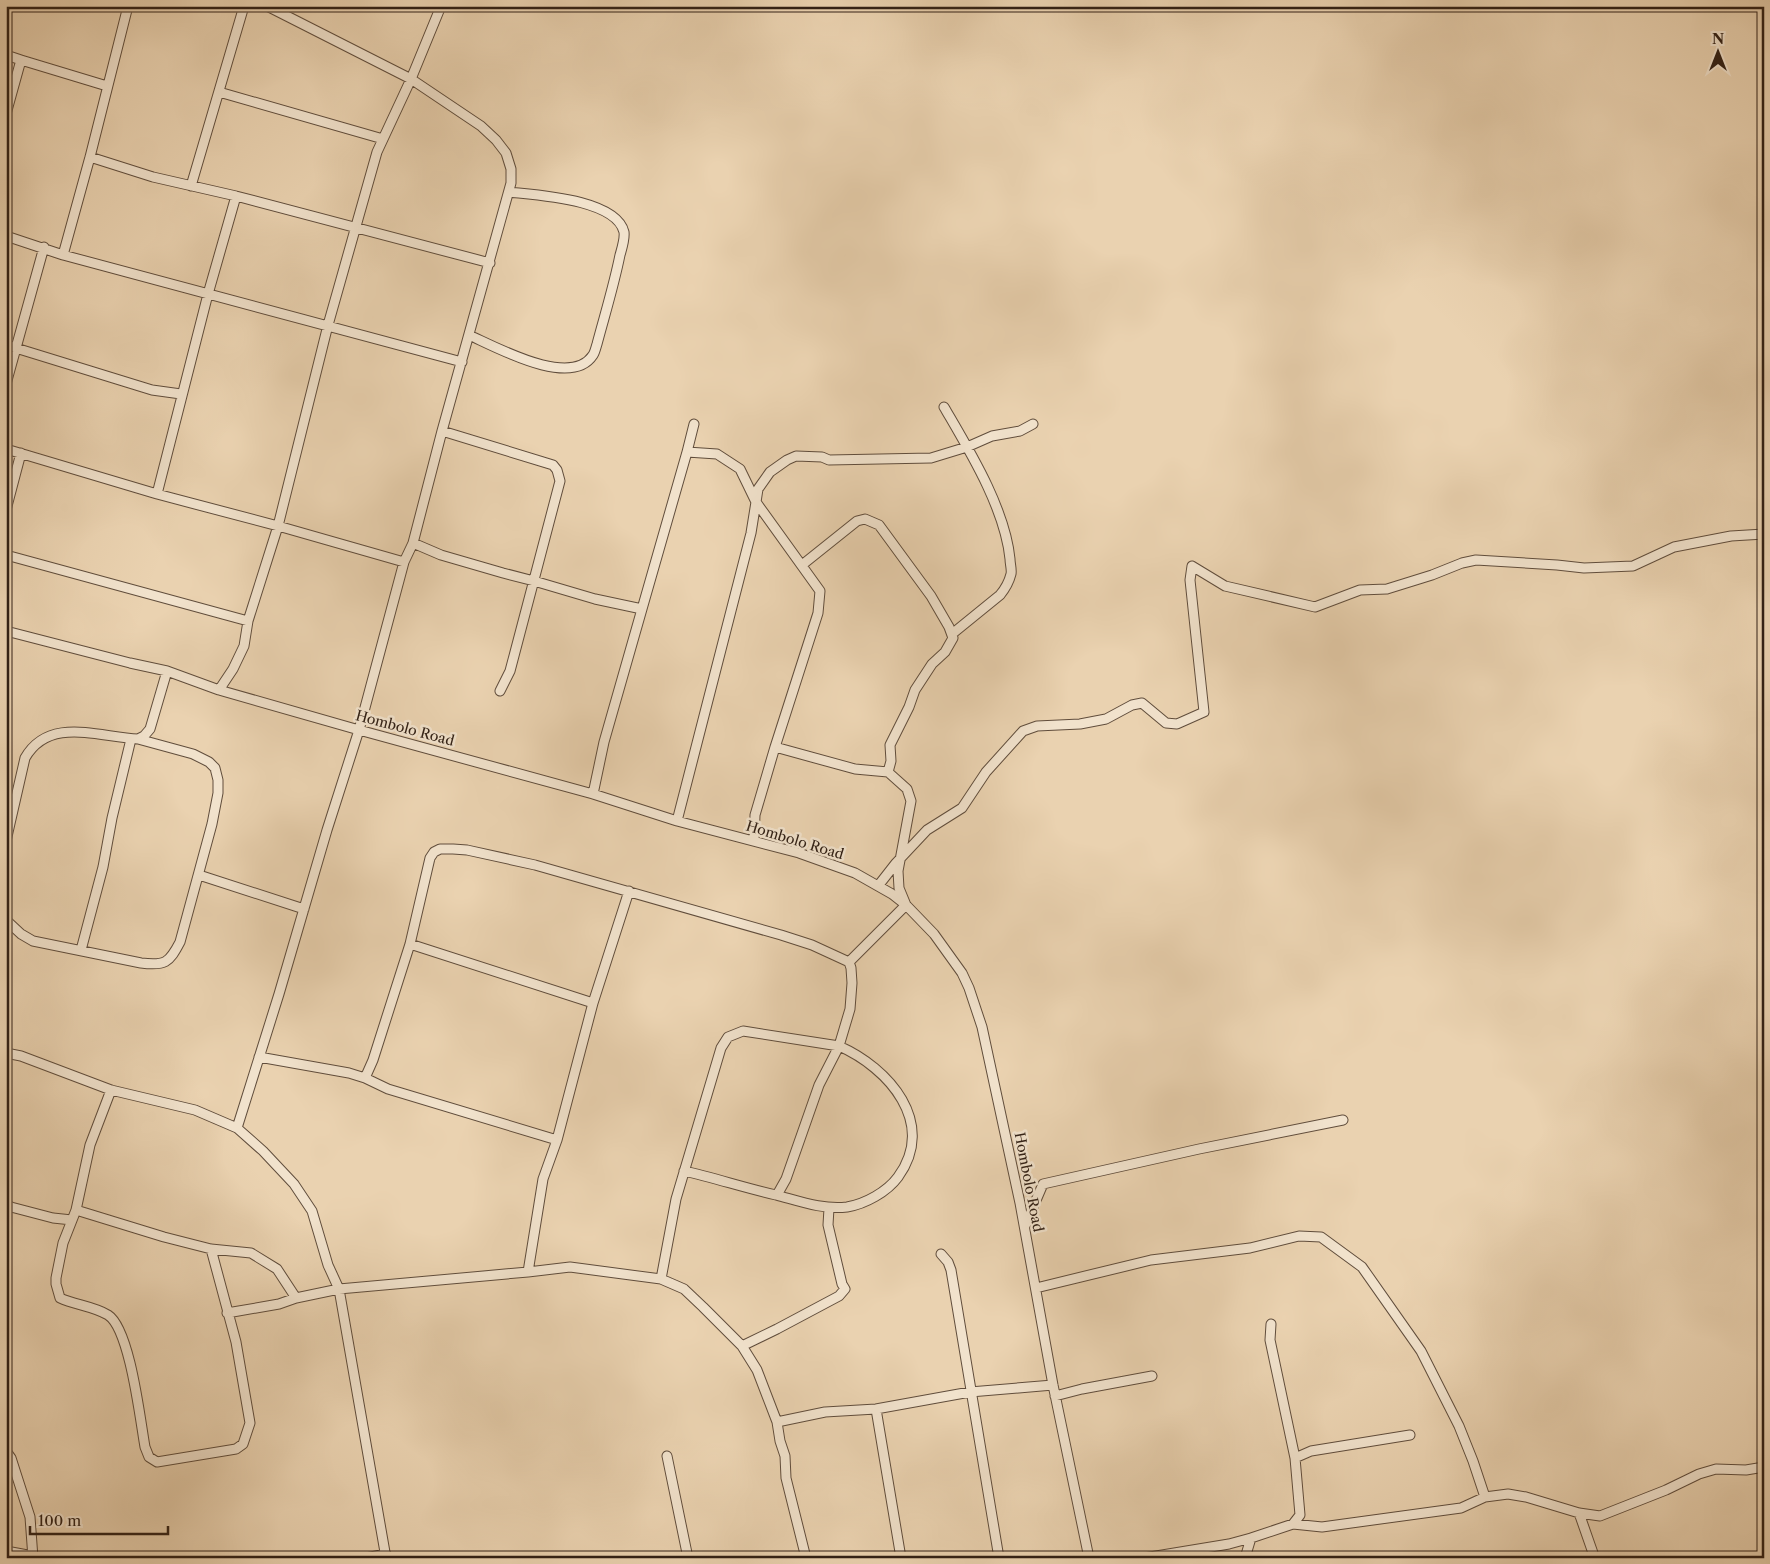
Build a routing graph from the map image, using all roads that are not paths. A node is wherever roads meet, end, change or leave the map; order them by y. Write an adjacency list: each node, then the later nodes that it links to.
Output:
1 (128, 6): 8 (street)
2 (244, 6): 9 (street)
3 (268, 6): 7 (street)
4 (441, 6): 7 (street)
5 (6, 55): 6 (street)
6 (21, 60): 8 (street); 10 (street)
7 (412, 79): 11 (street); 14 (street)
8 (107, 86): 12 (street)
9 (218, 92): 11 (street); 13 (street)
10 (6, 114)
11 (383, 139): 16 (street)
12 (90, 158): 13 (street); 19 (street)
13 (191, 186): 15 (street)
14 (509, 192): 20 (street); 23 (street)
15 (236, 196): 16 (street); 21 (street)
16 (356, 229): 20 (street); 22 (street)
17 (6, 236): 18 (street)
18 (44, 247): 19 (street); 25 (street)
19 (63, 255): 21 (street)
20 (490, 262): 23 (street)
21 (208, 294): 22 (street); 28 (street)
22 (328, 325): 26 (street); 40 (street)
23 (470, 335): 26 (street)
24 (6, 345): 25 (street)
25 (16, 348): 27 (street); 28 (street)
26 (462, 362): 32 (street)
27 (6, 384)
28 (181, 394): 37 (street)
29 (944, 406): 33 (street)
30 (694, 424): 35 (street)
31 (1033, 424): 33 (street)
32 (442, 431): 42 (street); 46 (street)
33 (968, 448): 38 (street); 50 (street)
34 (6, 449): 36 (street)
35 (687, 452): 38 (street); 47 (street)
36 (21, 453): 37 (street); 39 (street)
37 (156, 494): 40 (street)
38 (756, 502): 45 (street); 59 (street)
39 (6, 510)
40 (278, 526): 44 (street); 48 (street)
41 (1764, 534): 62 (street)
42 (413, 543): 44 (street); 46 (street)
43 (6, 555): 48 (street)
44 (404, 562): 54 (street)
45 (802, 565): 50 (street); 56 (street)
46 (534, 580): 47 (street); 53 (street)
47 (642, 609): 58 (street)
48 (248, 621): 52 (street)
49 (6, 631): 51 (street, Hombolo Road)
50 (952, 634): 57 (street)
51 (167, 671): 52 (street, Hombolo Road); 55 (street)
52 (219, 690): 54 (street, Hombolo Road)
53 (500, 691)
54 (359, 730): 58 (street, Hombolo Road); 67 (street)
55 (134, 739): 60 (street); 63 (street); 70 (street)
56 (775, 747): 57 (street); 61 (street)
57 (888, 772): 62 (street)
58 (593, 794): 59 (street, Hombolo Road)
59 (677, 821): 61 (street, Hombolo Road)
60 (6, 841)
61 (754, 841): 64 (street, Hombolo Road)
62 (901, 858): 64 (street); 66 (street)
63 (199, 875): 67 (street); 70 (street)
64 (878, 886): 66 (street, Hombolo Road)
65 (629, 891): 69 (street); 71 (street); 72 (street)
66 (906, 905): 71 (street); 87 (street, Hombolo Road)
67 (304, 909): 75 (street)
68 (6, 920): 70 (street)
69 (410, 944): 72 (street); 76 (street)
70 (81, 950)
71 (849, 962): 73 (street)
72 (593, 1003): 80 (street)
73 (839, 1046): 81 (street); 82 (street); 84 (street)
74 (6, 1053): 77 (street)
75 (259, 1057): 76 (street); 79 (street)
76 (365, 1078): 80 (street)
77 (111, 1090): 79 (street); 85 (street)
78 (1343, 1120): 87 (street)
79 (238, 1128): 93 (street)
80 (557, 1140): 90 (street)
81 (684, 1171): 82 (street); 91 (street)
82 (777, 1195): 84 (street)
83 (6, 1204): 86 (street)
84 (829, 1208): 97 (street)
85 (76, 1210): 86 (street); 88 (street)
86 (72, 1220): 95 (street)
87 (1024, 1226): 92 (street, Hombolo Road)
88 (211, 1249): 94 (street); 95 (street)
89 (941, 1254): 100 (street)
90 (528, 1272): 91 (street); 93 (street)
91 (661, 1279): 97 (street)
92 (1036, 1288): 99 (street, Hombolo Road); 109 (street)
93 (339, 1289): 94 (street); 114 (street)
94 (296, 1298): 95 (street)
95 (228, 1313)
96 (1271, 1324): 107 (street)
97 (742, 1346): 103 (street)
98 (1152, 1376): 101 (street)
99 (1053, 1385): 100 (street); 101 (street, Hombolo Road)
100 (970, 1392): 102 (street); 121 (street)
101 (1055, 1396): 122 (street, Hombolo Road)
102 (876, 1409): 103 (street); 120 (street)
103 (776, 1422): 119 (street)
104 (1410, 1435): 107 (street)
105 (6, 1451): 116 (street)
106 (667, 1456): 118 (street)
107 (1295, 1458): 111 (street)
108 (1764, 1467): 110 (street)
109 (1485, 1497): 110 (street); 111 (street)
110 (1579, 1513): 115 (street)
111 (1293, 1524): 112 (street)
112 (1251, 1538): 123 (street); 124 (street)
113 (6, 1551): 116 (street)
114 (386, 1556): 117 (street)
115 (1592, 1556)
116 (33, 1557)
117 (366, 1558)
118 (688, 1558)
119 (806, 1558)
120 (901, 1558)
121 (999, 1558)
122 (1089, 1558)
123 (1144, 1558)
124 (1245, 1558)

